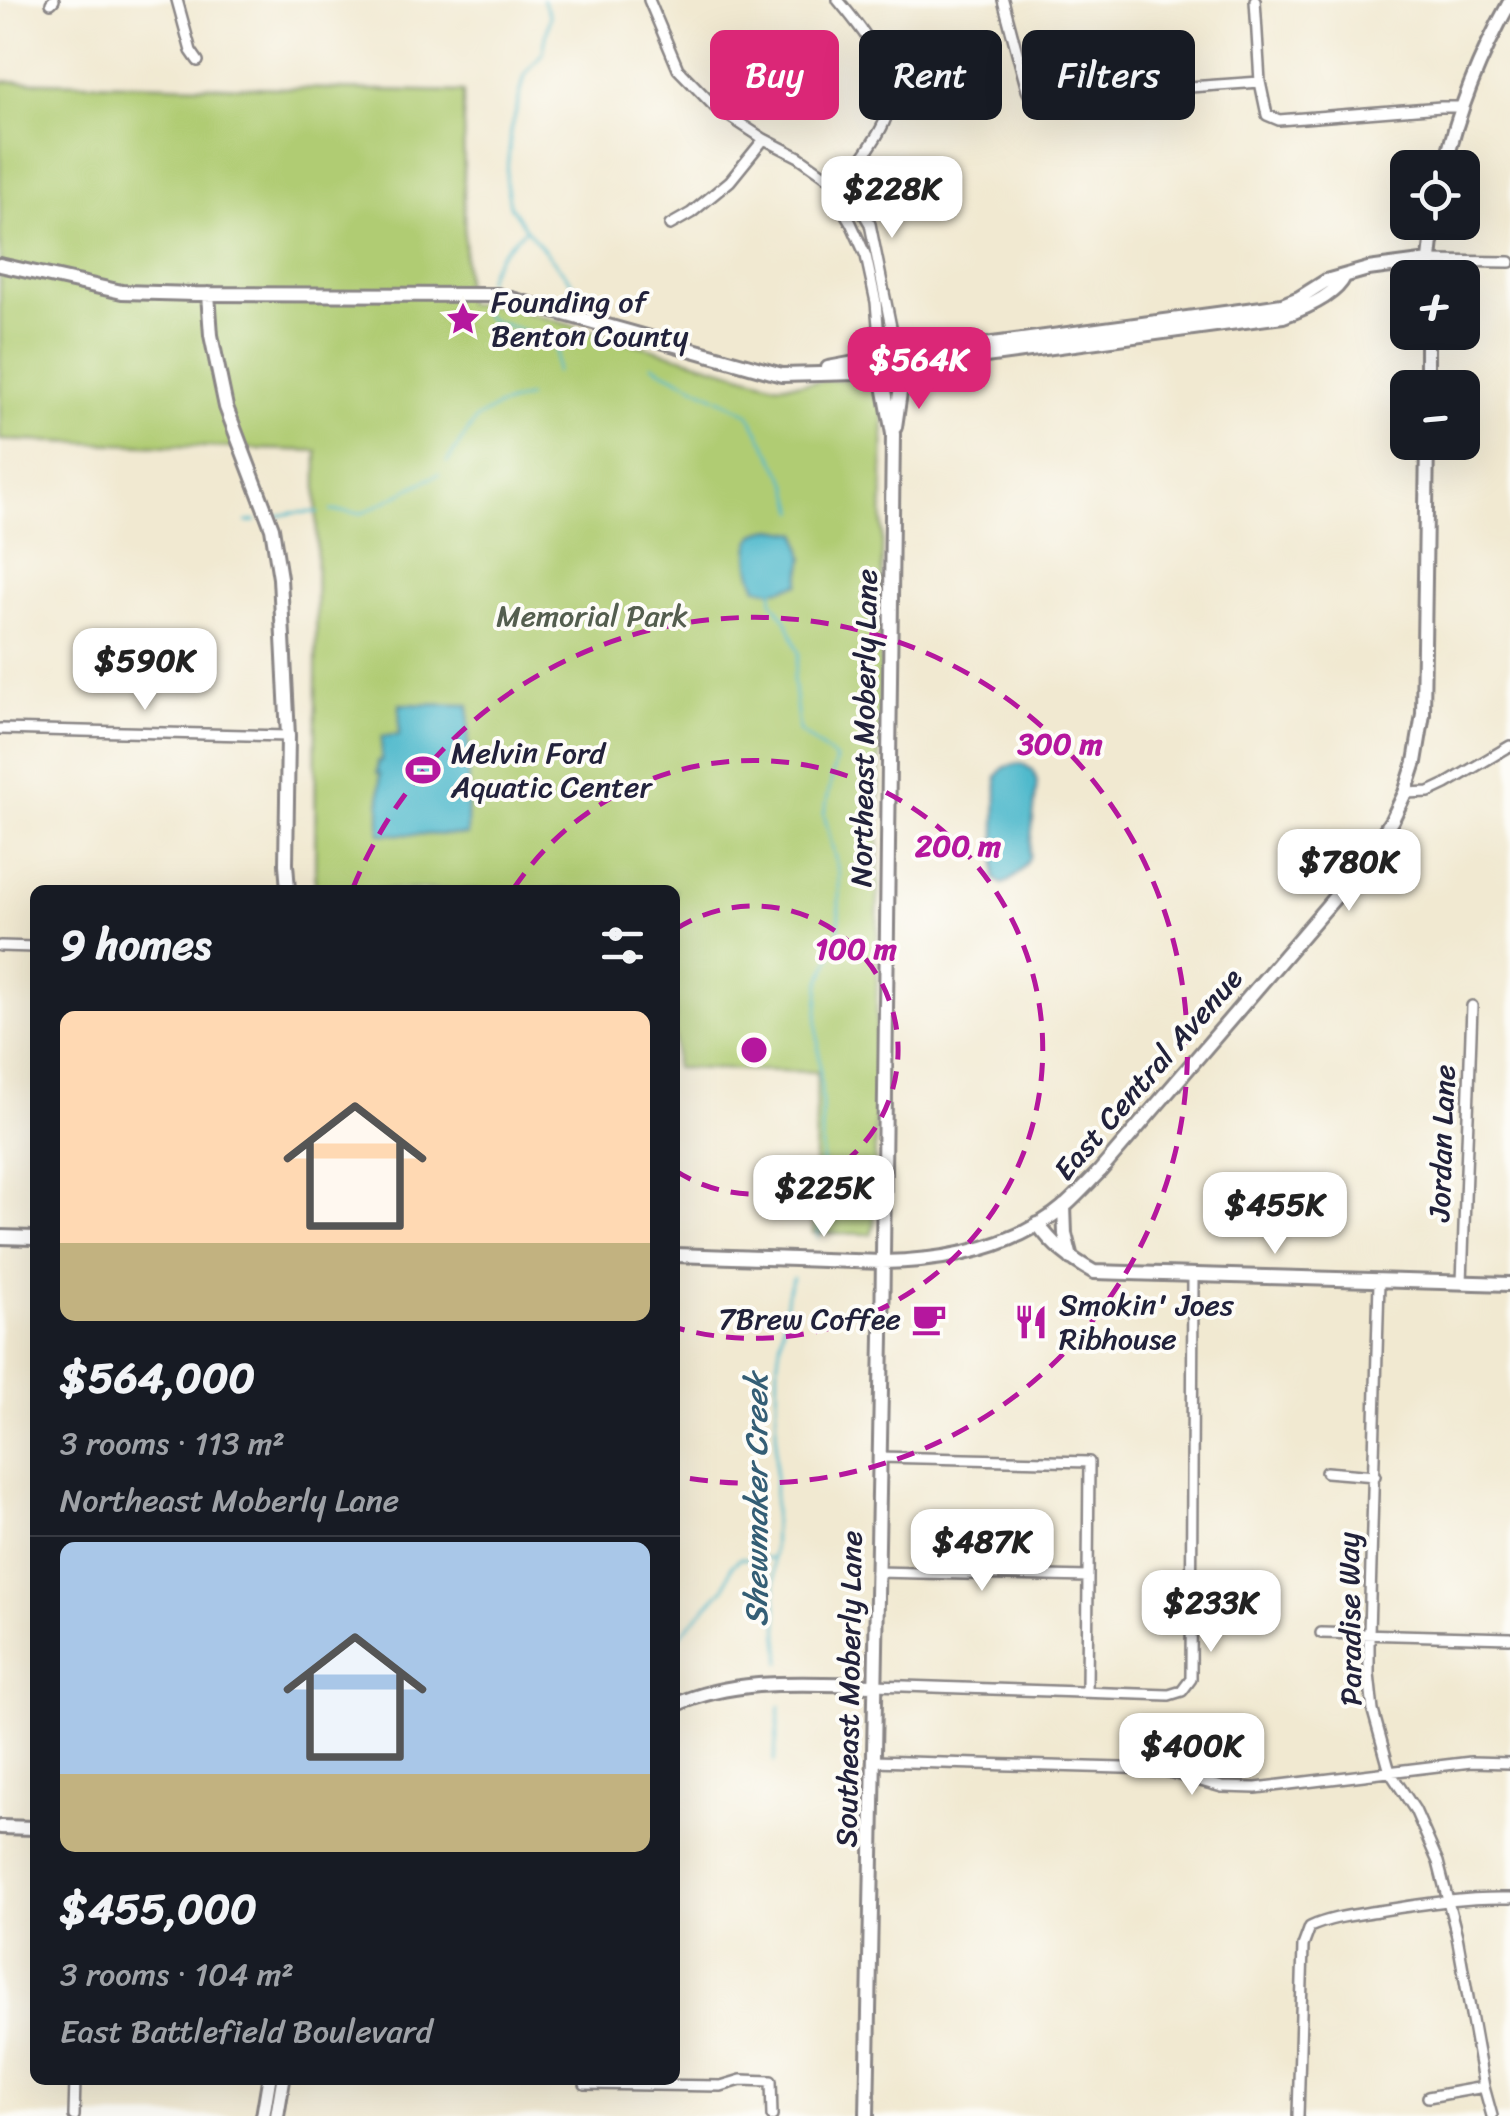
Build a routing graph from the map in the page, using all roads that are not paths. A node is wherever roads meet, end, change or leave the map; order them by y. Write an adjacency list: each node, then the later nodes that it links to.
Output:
1 (177, 0): 7 (street)
2 (649, 0): 10 (street)
3 (838, 0): 12 (street)
4 (1003, 0): 8 (street)
5 (1255, 0): 8 (street)
6 (1510, 2): 9 (street)
7 (198, 61)
8 (1260, 82): 9 (street)
9 (1462, 107): 11 (street)
10 (764, 139): 12 (street); 13 (street)
11 (1450, 150)
12 (836, 182): 20 (street); 21 (street)
13 (670, 225)
14 (1480, 262): 15 (street)
15 (1510, 262)
16 (0, 265): 19 (street)
17 (1390, 266): 18 (street)
18 (1344, 276): 20 (street); 23 (street)
19 (208, 294): 22 (street); 28 (street)
20 (902, 348): 21 (street); 23 (street)
21 (877, 352): 22 (street); 24 (street)
22 (812, 374): 24 (street)
23 (904, 377): 24 (street); 25 (street, Northeast Moberly Lane)
24 (881, 379): 25 (street, Northeast Moberly Lane)
25 (893, 434): 41 (street, Northeast Moberly Lane)
26 (1427, 460): 30 (street, East Central Avenue)
27 (0, 729): 28 (street)
28 (288, 736): 31 (street)
29 (1510, 746): 30 (street)
30 (1405, 793): 35 (street, East Central Avenue)
31 (288, 885)
32 (0, 946): 33 (street)
33 (30, 946)
34 (1472, 1006): 44 (street, Jordan Lane)
35 (1064, 1206): 36 (street, East Central Avenue); 40 (street)
36 (1038, 1224): 40 (street); 41 (street, East Central Avenue)
37 (0, 1237): 38 (street)
38 (30, 1238)
39 (680, 1255): 41 (street, East Central Avenue)
40 (1071, 1258): 42 (street)
41 (882, 1262): 46 (street, Southeast Moberly Lane)
42 (1193, 1276): 43 (street); 55 (street)
43 (1380, 1282): 44 (street); 48 (street, Paradise Way)
44 (1462, 1282): 45 (street)
45 (1510, 1284)
46 (879, 1457): 49 (street, Southeast Moberly Lane); 50 (street)
47 (1326, 1472): 48 (street)
48 (1375, 1476): 52 (street, Paradise Way)
49 (876, 1572): 50 (street); 54 (street, Southeast Moberly Lane)
50 (1088, 1577): 55 (street)
51 (1321, 1633): 52 (street)
52 (1370, 1634): 53 (street); 59 (street, Paradise Way)
53 (1510, 1638)
54 (874, 1685): 55 (street); 56 (street); 57 (street, Southeast Moberly Lane)
55 (1086, 1691)
56 (680, 1704)
57 (873, 1761): 59 (street); 74 (street, Southeast Moberly Lane)
58 (1510, 1763): 59 (street)
59 (1390, 1772): 63 (street, Paradise Way)
60 (0, 1827): 61 (street)
61 (30, 1828)
62 (1510, 1898): 63 (street)
63 (1448, 1900): 68 (street, Paradise Way); 75 (street)
64 (75, 2085): 70 (street)
65 (268, 2085): 71 (street)
66 (281, 2085): 72 (street)
67 (653, 2085): 73 (street)
68 (1484, 2086): 69 (street); 76 (street, Paradise Way)
69 (1428, 2097)
70 (74, 2116)
71 (263, 2116)
72 (277, 2116)
73 (772, 2116)
74 (867, 2116)
75 (1298, 2116)
76 (1492, 2116)

